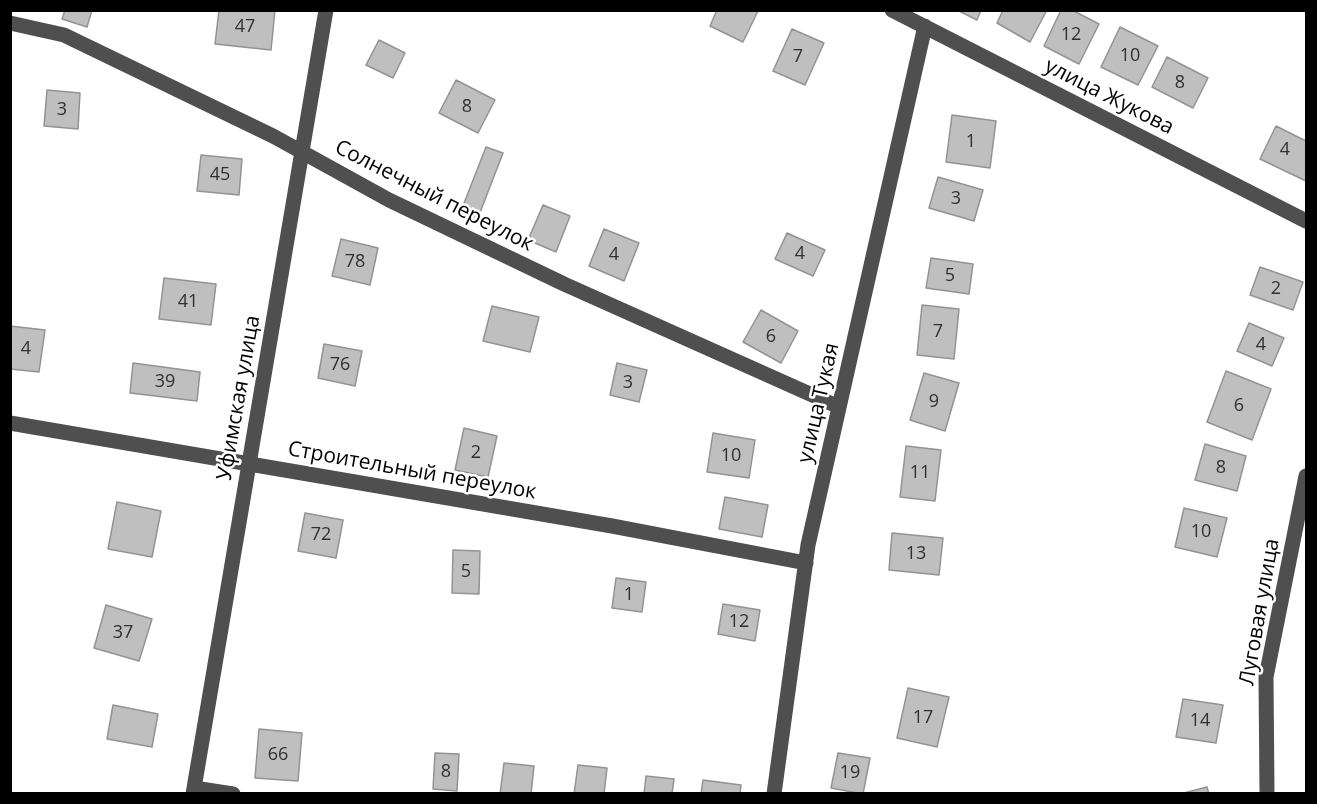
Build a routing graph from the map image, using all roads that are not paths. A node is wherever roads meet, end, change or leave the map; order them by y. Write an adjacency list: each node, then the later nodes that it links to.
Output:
1 (326, 10): 5 (street, Уфимская улица)
2 (892, 10): 4 (street, улица Жукова)
3 (10, 23): 5 (street, Солнечный переулок)
4 (925, 26): 6 (street, улица Жукова); 7 (street, улица Тукая)
5 (302, 152): 7 (street, Солнечный переулок); 9 (street, Уфимская улица)
6 (1306, 221)
7 (839, 406): 11 (street, улица Тукая)
8 (10, 423): 9 (street, Строительный переулок)
9 (249, 464): 11 (street, Строительный переулок); 12 (street, Уфимская улица)
10 (1306, 476): 15 (street, Луговая улица)
11 (806, 563): 14 (street, улица Тукая)
12 (194, 791): 13 (street)
13 (233, 794)
14 (774, 794)
15 (1267, 794)

